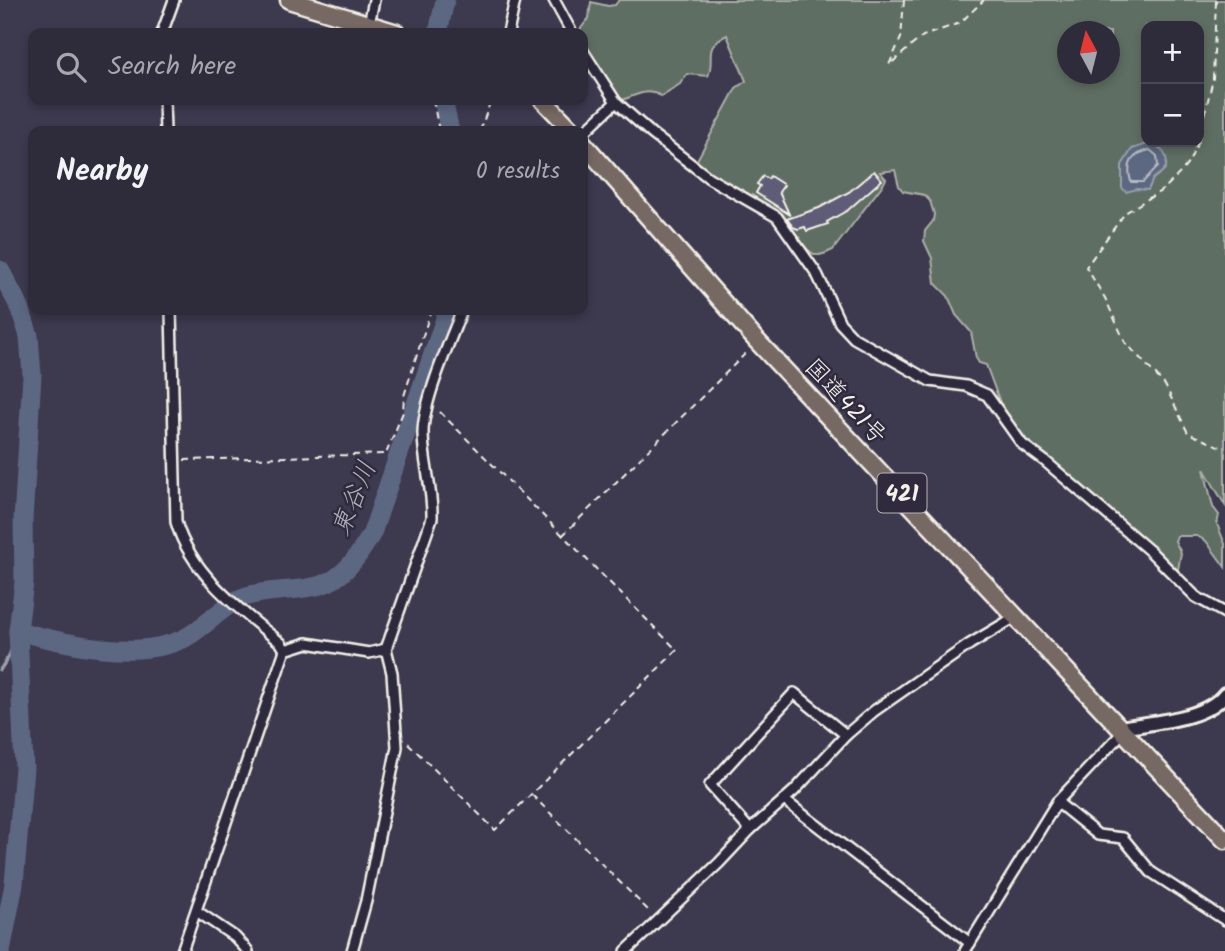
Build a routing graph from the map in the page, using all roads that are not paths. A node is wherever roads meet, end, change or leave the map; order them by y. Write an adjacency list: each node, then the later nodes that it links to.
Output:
1 (174, 0): 7 (street)
2 (289, 0): 6 (highway)
3 (374, 0): 6 (street)
4 (515, 0): 9 (street)
5 (554, 0): 10 (street)
6 (369, 24): 8 (highway)
7 (164, 28)
8 (381, 28)
9 (509, 28)
10 (569, 28)
11 (588, 59): 12 (street)
12 (616, 102): 17 (street); 21 (street)
13 (164, 105): 15 (street)
14 (548, 105): 16 (highway)
15 (165, 126)
16 (568, 126)
17 (588, 127)
18 (588, 149): 22 (highway, 国道421号 / 421)
19 (171, 315): 24 (street)
20 (460, 315): 23 (street)
21 (1225, 613)
22 (1017, 616): 26 (highway, 国道421号 / 421); 27 (street)
23 (386, 649): 24 (street); 37 (street)
24 (285, 650): 32 (street)
25 (1225, 694): 26 (street)
26 (1122, 730): 29 (street); 31 (highway, 国道421号 / 421)
27 (846, 735): 28 (street); 30 (street)
28 (784, 800): 30 (street); 34 (street)
29 (1057, 802): 33 (street); 34 (street)
30 (750, 830): 38 (street)
31 (1225, 840)
32 (198, 912): 35 (street); 36 (street)
33 (1225, 920)
34 (967, 947)
35 (182, 951)
36 (248, 951)
37 (352, 951)
38 (626, 951)

